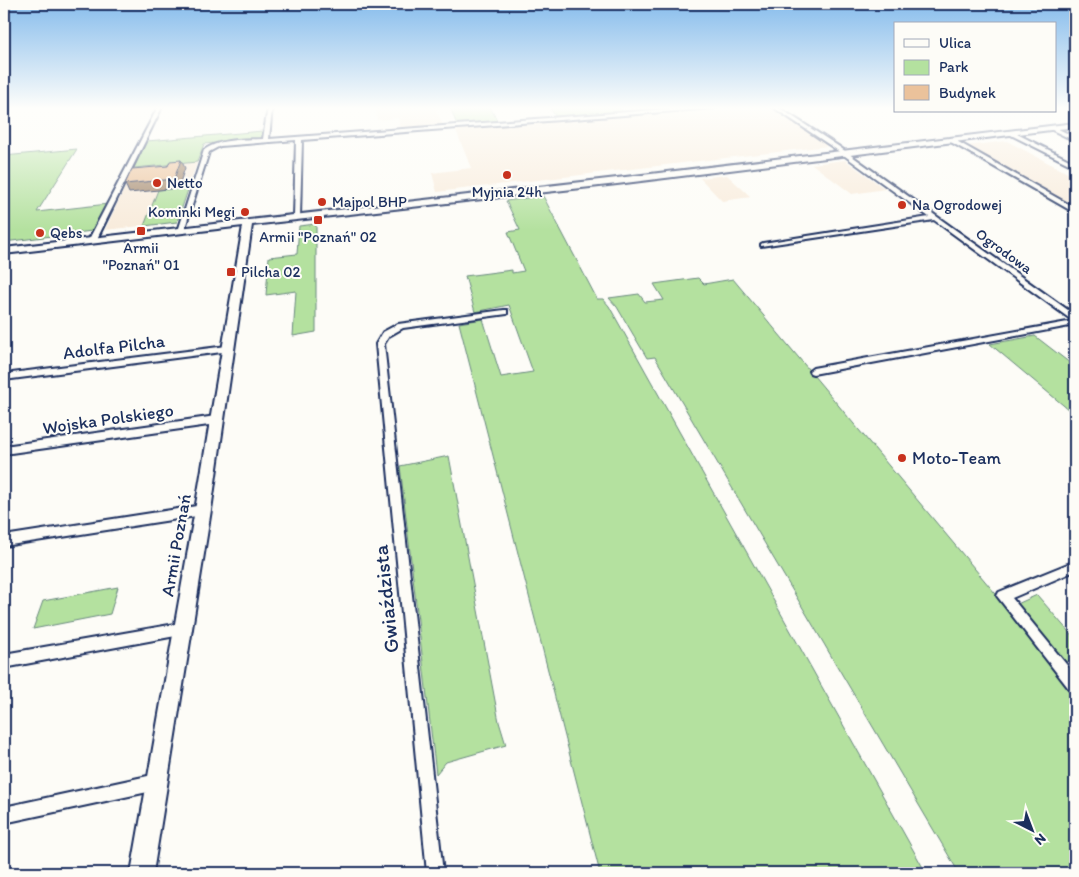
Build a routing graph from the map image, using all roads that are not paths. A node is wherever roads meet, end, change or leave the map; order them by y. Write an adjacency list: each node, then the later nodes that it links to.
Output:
1 (139, 148): 15 (street)
2 (209, 148): 14 (street)
3 (299, 148): 11 (street)
4 (836, 148): 8 (street, Ogrodowa)
5 (885, 148): 8 (street)
6 (965, 148): 10 (street)
7 (1041, 148): 9 (street)
8 (843, 153): 11 (street); 12 (street, Ogrodowa)
9 (1075, 165)
10 (1075, 211)
11 (297, 217): 13 (street)
12 (936, 218): 16 (street); 19 (street, Ogrodowa)
13 (248, 223): 14 (street); 21 (street, Armii Poznań)
14 (181, 230): 15 (street)
15 (92, 241): 17 (street)
16 (763, 245)
17 (4, 252)
18 (504, 312): 35 (street, Gwiaździsta)
19 (1075, 319)
20 (1075, 323): 22 (street)
21 (228, 349): 23 (street, Adolfa Pilcha); 24 (street, Armii Poznań)
22 (813, 371)
23 (4, 377)
24 (216, 420): 25 (street, Wojska Polskiego); 26 (street, Armii Poznań)
25 (4, 450)
26 (202, 510): 27 (street); 29 (street, Armii Poznań)
27 (4, 541)
28 (1075, 566): 31 (street)
29 (181, 630): 30 (street); 32 (street, Armii Poznań)
30 (4, 661)
31 (1075, 685)
32 (157, 782): 33 (street); 34 (street, Armii Poznań)
33 (4, 815)
34 (142, 873)
35 (436, 873)

